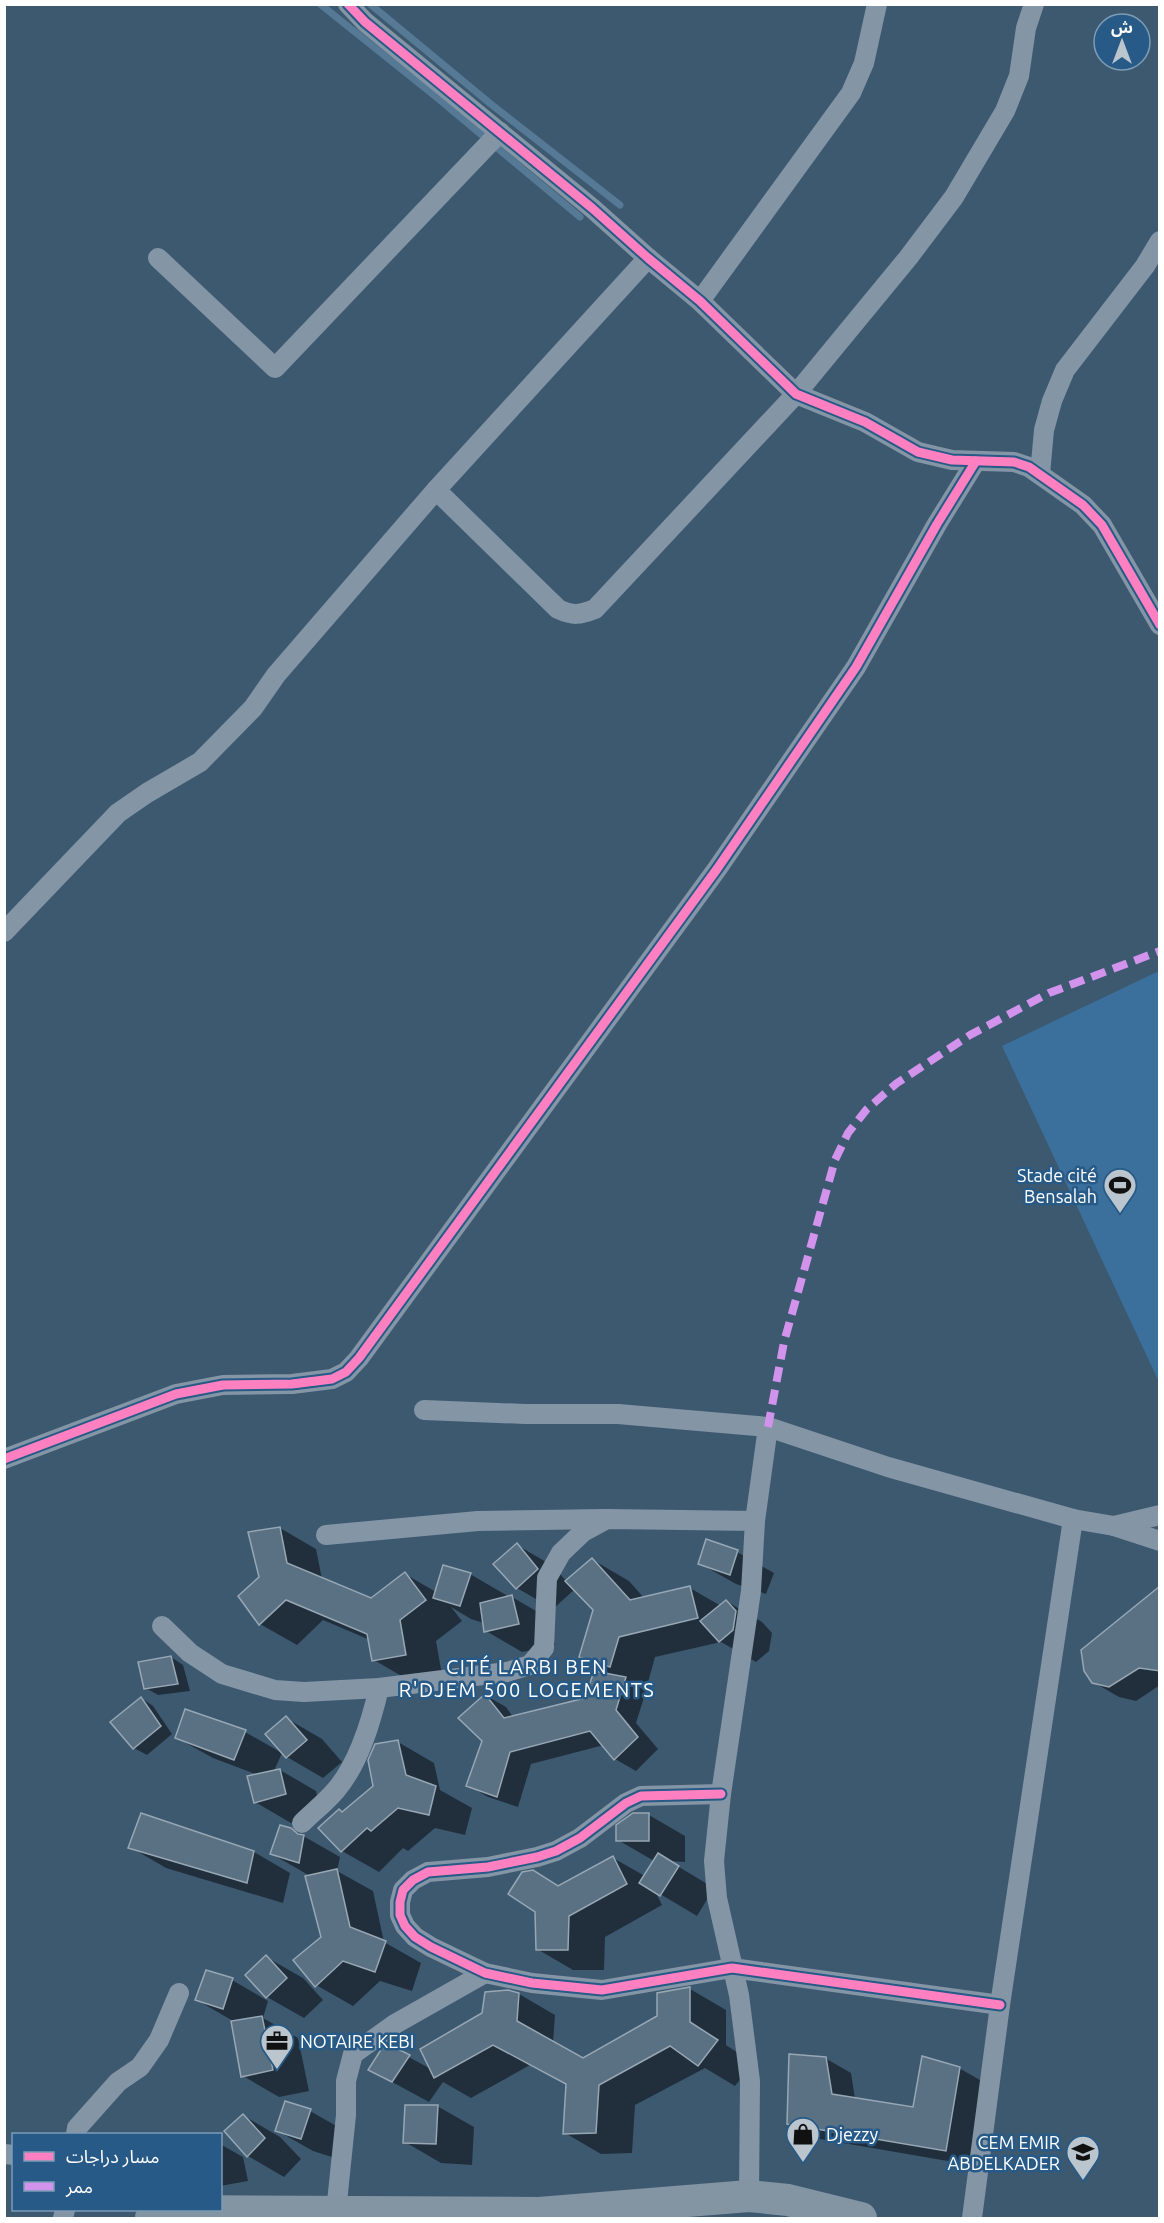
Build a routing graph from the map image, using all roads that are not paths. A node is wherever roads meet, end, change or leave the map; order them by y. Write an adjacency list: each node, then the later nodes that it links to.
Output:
1 (348, 4): 4 (street)
2 (877, 4): 8 (street)
3 (1034, 4): 9 (street)
4 (500, 132): 6 (street); 7 (street)
5 (1160, 241): 11 (street)
6 (158, 258)
7 (648, 258): 8 (street); 12 (street)
8 (700, 301): 9 (street)
9 (796, 394): 10 (street); 12 (street)
10 (976, 460): 11 (street); 17 (street)
11 (1040, 474): 13 (street)
12 (436, 490): 14 (street)
13 (1160, 625)
14 (4, 932)
15 (424, 1410): 16 (street)
16 (768, 1427): 19 (street); 21 (street)
17 (4, 1459)
18 (1160, 1515): 22 (street)
19 (1073, 1519): 22 (street); 32 (street)
20 (607, 1520): 21 (street); 23 (street); 26 (street)
21 (754, 1521): 27 (street)
22 (1113, 1526): 24 (street)
23 (326, 1535)
24 (1160, 1541)
25 (162, 1626): 26 (street)
26 (379, 1688): 28 (street)
27 (721, 1794): 29 (street); 30 (street)
28 (302, 1823)
29 (732, 1968): 30 (street); 32 (street); 34 (street)
30 (485, 1974): 35 (street)
31 (179, 1993): 33 (street)
32 (1000, 2005): 39 (street)
33 (76, 2133)
34 (749, 2196): 35 (main road); 38 (main road)
35 (336, 2212): 36 (main road)
36 (281, 2216): 37 (main road)
37 (151, 2218)
38 (861, 2218)
39 (972, 2218)

